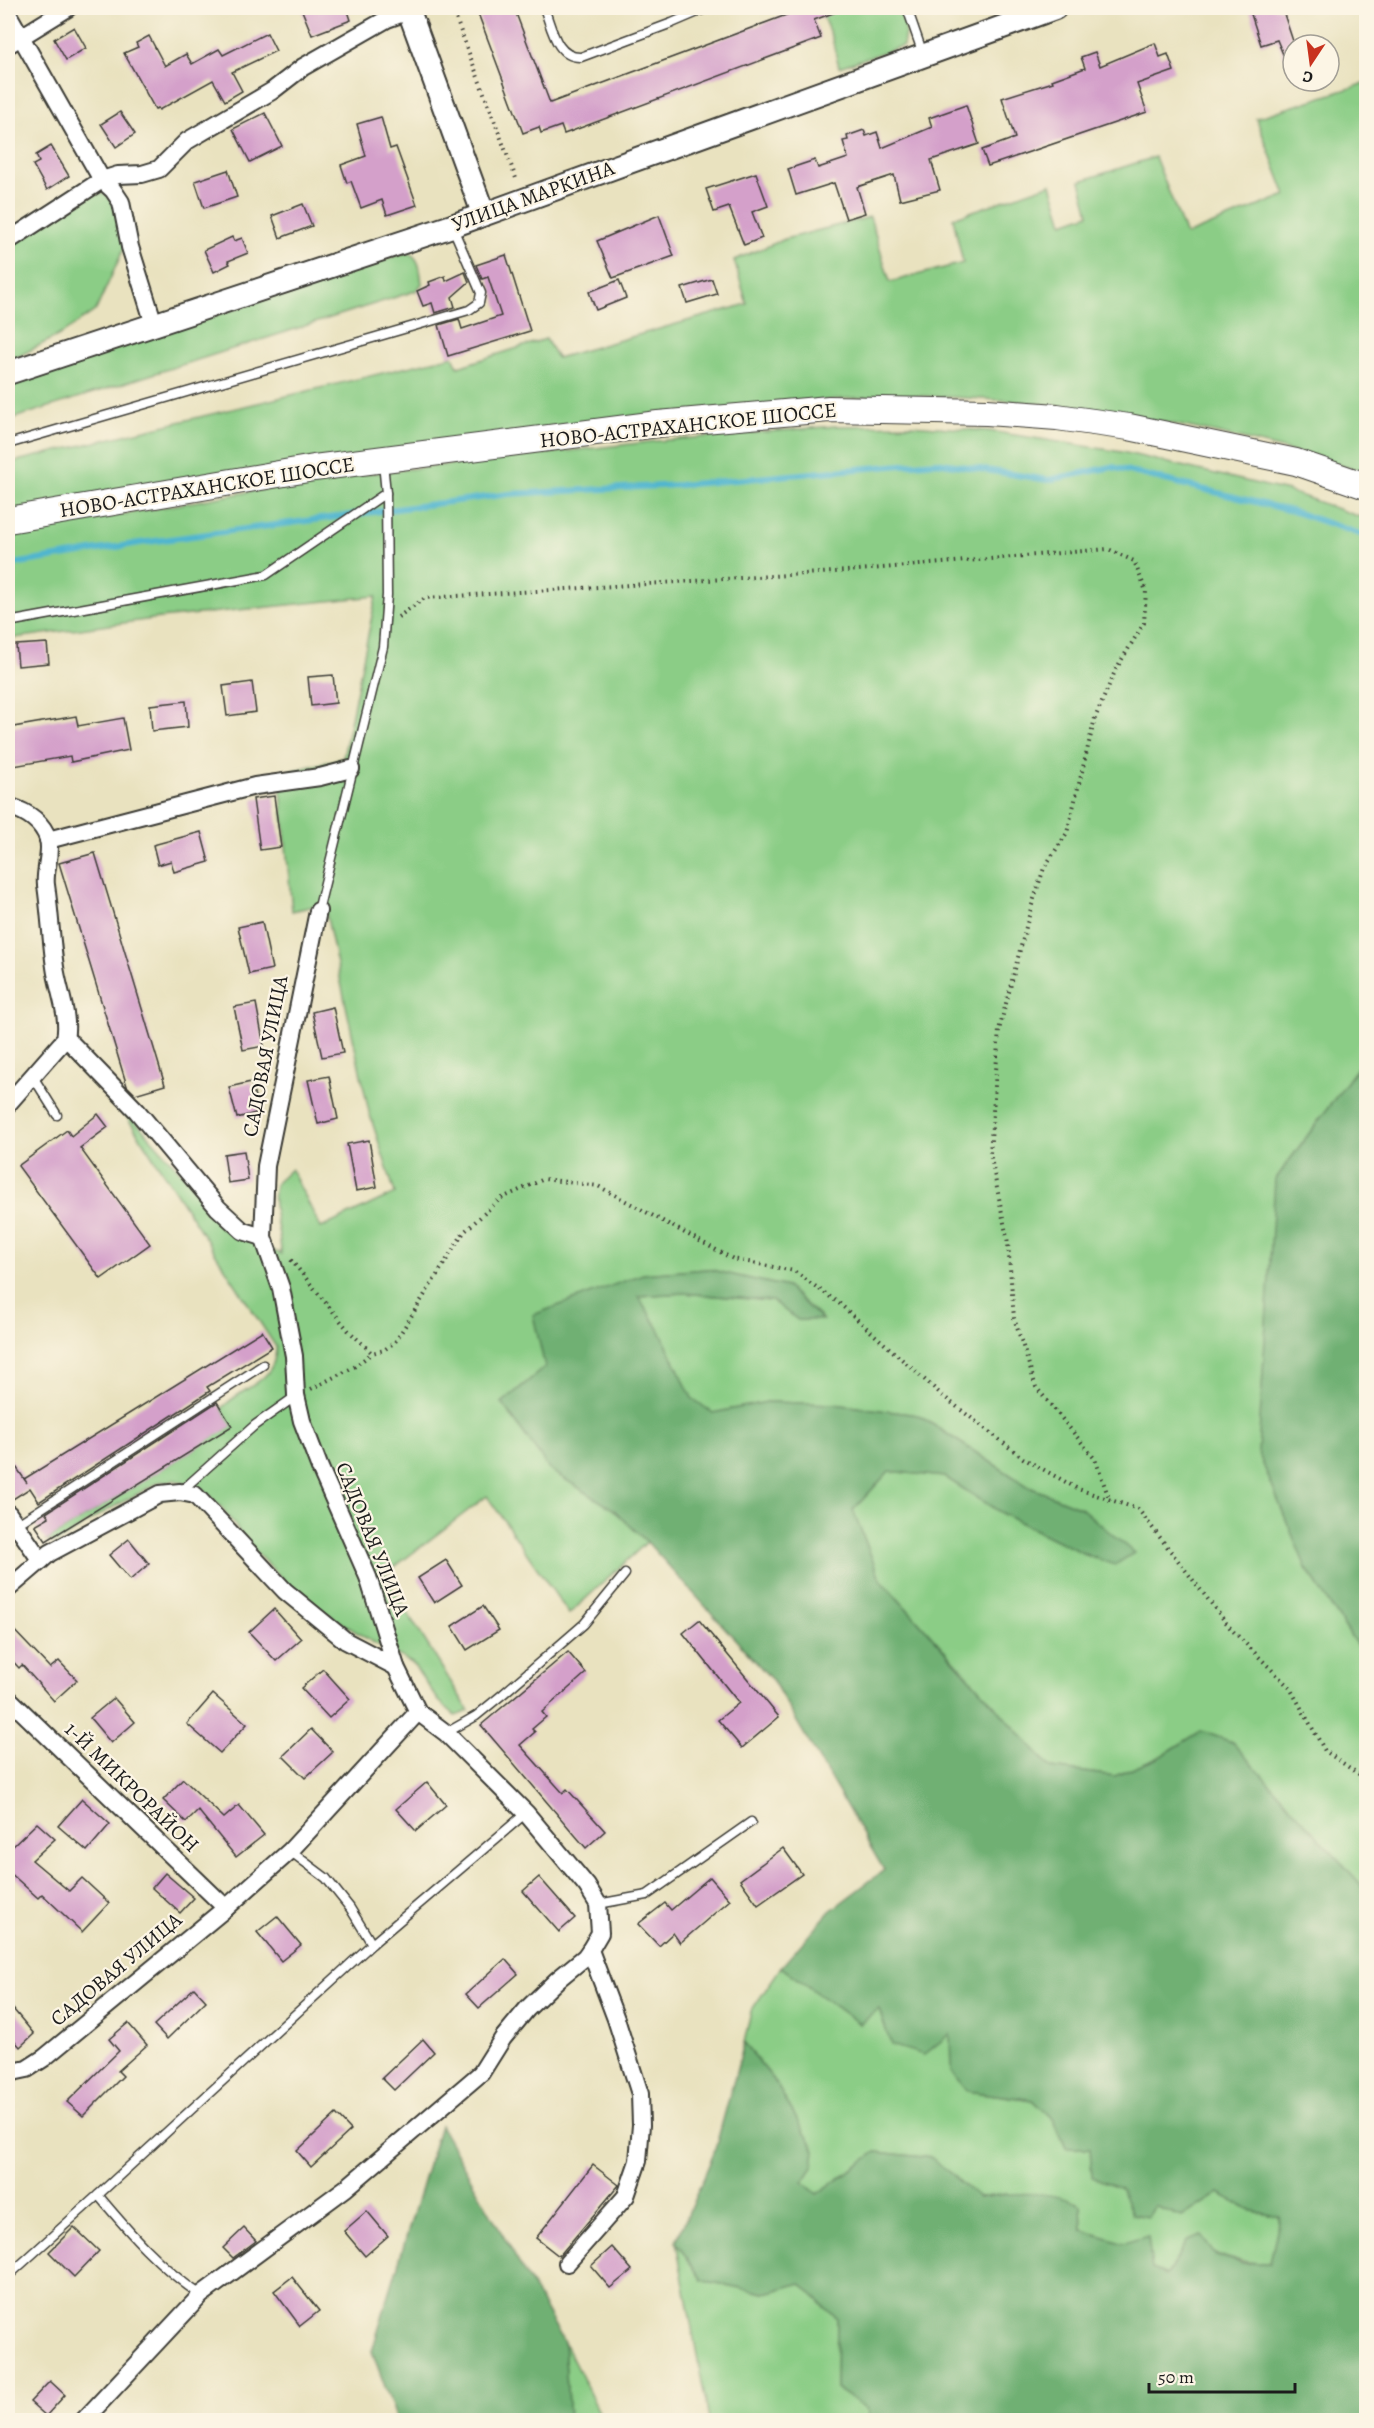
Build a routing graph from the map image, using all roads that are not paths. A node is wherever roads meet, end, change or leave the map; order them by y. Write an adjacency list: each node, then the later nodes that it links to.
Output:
1 (68, 8): 8 (street)
2 (544, 8): 3 (lane)
3 (707, 8)
4 (907, 8): 9 (lane)
5 (1055, 8): 9 (street, УЛИЦА МАРКИНА)
6 (408, 9): 10 (street); 11 (street)
7 (8, 14): 8 (street)
8 (14, 42): 10 (street)
9 (923, 55): 11 (street, УЛИЦА МАРКИНА)
10 (102, 180): 13 (street); 14 (street)
11 (483, 213): 12 (street, УЛИЦА МАРКИНА)
12 (452, 226): 14 (street, УЛИЦА МАРКИНА); 16 (lane)
13 (8, 241)
14 (154, 324): 15 (street, УЛИЦА МАРКИНА)
15 (8, 373)
16 (8, 444)
17 (383, 459): 18 (main road, НОВО-АСТРАХАНСКОЕ ШОССЕ); 19 (lane); 20 (main road, НОВО-АСТРАХАНСКОЕ ШОССЕ)
18 (1366, 486)
19 (386, 493): 21 (lane); 22 (lane)
20 (8, 520)
21 (8, 622)
22 (351, 769): 24 (street); 25 (lane)
23 (8, 806): 24 (street)
24 (48, 840): 26 (street)
25 (318, 911): 30 (street, САДОВАЯ УЛИЦА)
26 (64, 1039): 27 (street); 30 (street)
27 (32, 1075): 28 (street); 29 (lane)
28 (8, 1104)
29 (57, 1115)
30 (263, 1237): 32 (street, САДОВАЯ УЛИЦА)
31 (263, 1365): 34 (lane)
32 (296, 1395): 33 (lane); 38 (street, САДОВАЯ УЛИЦА)
33 (180, 1492): 35 (street); 38 (street)
34 (12, 1519): 35 (street)
35 (41, 1561): 37 (street)
36 (625, 1574): 41 (lane)
37 (8, 1589)
38 (396, 1667): 40 (street, САДОВАЯ УЛИЦА)
39 (8, 1698): 46 (street, 1-Й МИКРОРАЙОН)
40 (418, 1712): 41 (street); 44 (street, САДОВАЯ УЛИЦА)
41 (446, 1734): 42 (street)
42 (526, 1813): 45 (street); 47 (lane)
43 (751, 1822): 45 (lane)
44 (290, 1851): 46 (street, САДОВАЯ УЛИЦА); 47 (lane)
45 (598, 1904): 48 (street)
46 (226, 1908): 49 (street, САДОВАЯ УЛИЦА)
47 (372, 1944): 50 (lane)
48 (590, 1950): 51 (street); 53 (street)
49 (8, 2073)
50 (98, 2195): 52 (lane); 53 (lane)
51 (567, 2263)
52 (8, 2276)
53 (201, 2295): 54 (street)
54 (84, 2421)

